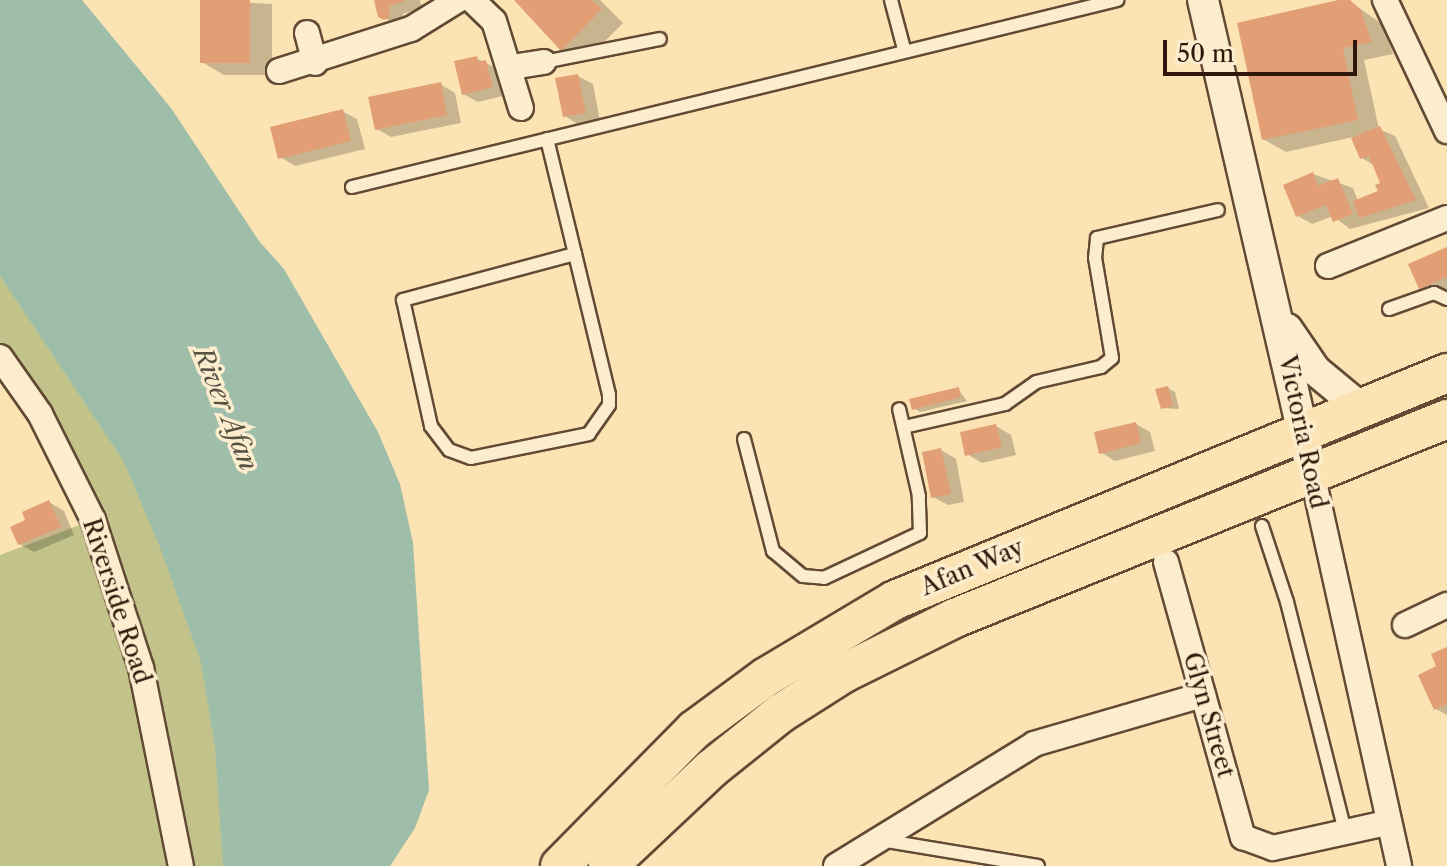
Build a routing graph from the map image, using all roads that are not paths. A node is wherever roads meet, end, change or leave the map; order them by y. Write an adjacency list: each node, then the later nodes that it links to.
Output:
1 (458, 0): 11 (street)
2 (472, 0): 12 (street)
3 (891, 0): 9 (lane)
4 (1117, 0): 9 (lane)
5 (1385, 0): 15 (street)
6 (1207, 1): 24 (street, Victoria Road)
7 (307, 33): 11 (street)
8 (660, 39): 10 (lane)
9 (904, 49): 16 (lane)
10 (544, 62): 12 (street)
11 (315, 63): 13 (street)
12 (512, 67): 14 (street)
13 (279, 71)
14 (521, 108)
15 (1447, 131)
16 (547, 139): 17 (lane); 20 (lane)
17 (352, 187)
18 (1218, 210): 30 (lane)
19 (1447, 218): 21 (street)
20 (575, 254): 20 (lane)
21 (1328, 266)
22 (1447, 299): 23 (lane)
23 (1389, 309)
24 (1279, 317): 28 (street); 31 (street, Victoria Road)
25 (0, 357): 42 (street, Riverside Road)
26 (1447, 373): 28 (main road, Afan Way)
27 (899, 409): 30 (lane)
28 (1362, 409): 31 (main road, Afan Way)
29 (1447, 419): 33 (main road, Afan Way)
30 (904, 427): 32 (lane)
31 (1301, 431): 33 (street, Victoria Road); 43 (main road, Afan Way)
32 (744, 439)
33 (1312, 473): 39 (street, Victoria Road); 44 (main road, Afan Way)
34 (1262, 526): 40 (lane)
35 (1166, 562): 38 (street, Glyn Street)
36 (1447, 605): 37 (street)
37 (1405, 625)
38 (1203, 695): 40 (street, Glyn Street); 41 (street)
39 (1387, 823): 40 (street); 47 (street, Victoria Road)
40 (1345, 832)
41 (874, 839): 45 (street); 46 (lane)
42 (181, 866)
43 (560, 866)
44 (608, 866)
45 (836, 866)
46 (1038, 866)
47 (1399, 866)

